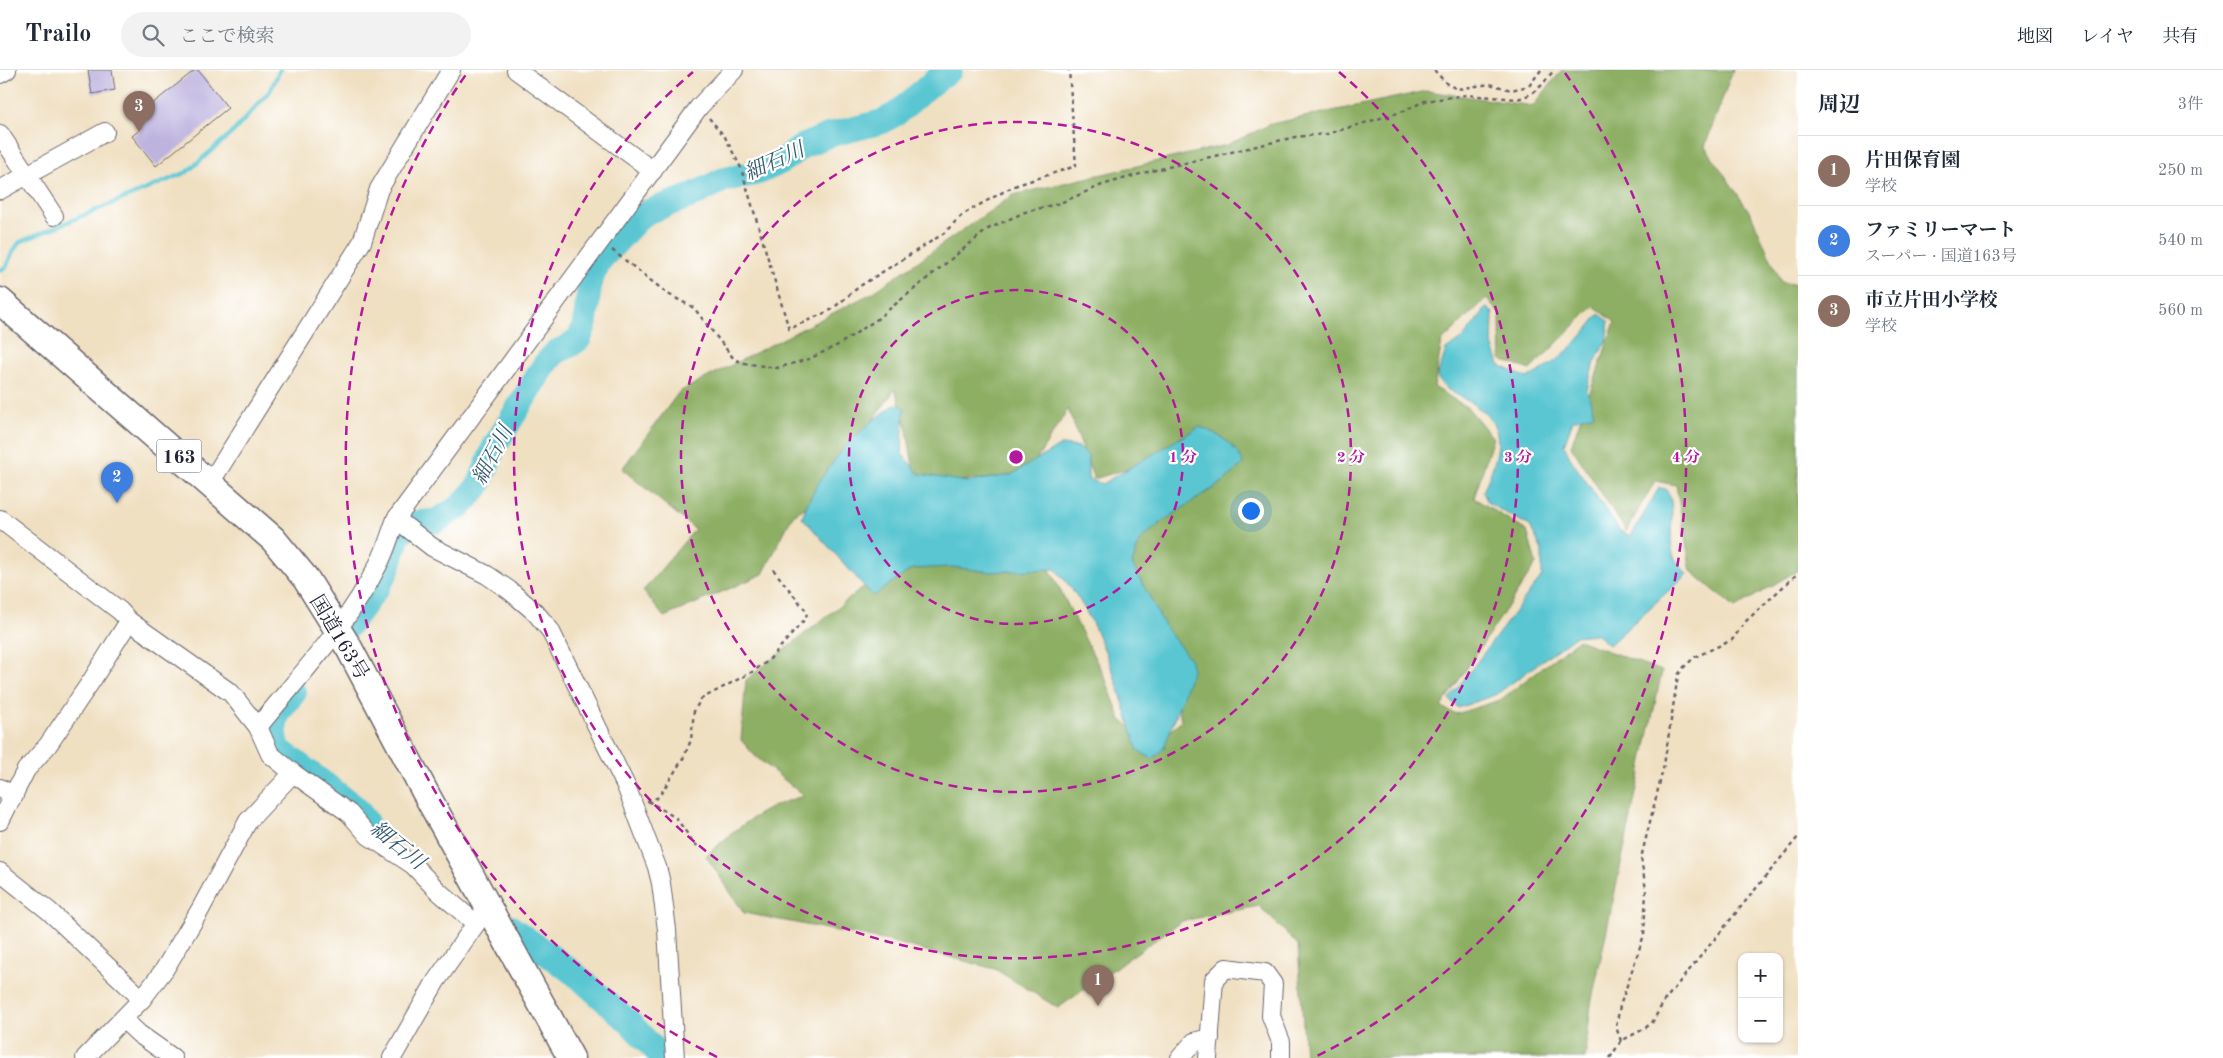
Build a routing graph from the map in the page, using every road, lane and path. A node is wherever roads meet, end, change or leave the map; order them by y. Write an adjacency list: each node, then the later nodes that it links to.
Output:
1 (7, 70): 9 (street)
2 (451, 70): 19 (street)
3 (516, 70): 13 (street)
4 (734, 70): 10 (street)
5 (1069, 70): 10 (path)
6 (1434, 70): 7 (path)
7 (1541, 70)
8 (1554, 70): 17 (path)
9 (0, 74)
10 (699, 107): 13 (street)
11 (105, 132): 14 (street)
12 (0, 134): 14 (street)
13 (653, 171): 17 (street)
14 (27, 175): 15 (street); 16 (street)
15 (0, 190)
16 (54, 216)
17 (601, 242): 21 (street)
18 (0, 302): 19 (highway, 国道163号 / 163)
19 (210, 483): 25 (highway, 国道163号 / 163)
20 (0, 519): 24 (street)
21 (398, 520): 25 (street); 29 (street)
22 (772, 568): 29 (path)
23 (1798, 573): 38 (path)
24 (129, 621): 26 (street); 28 (street)
25 (343, 638): 26 (street); 34 (highway, 国道163号 / 163)
26 (258, 727): 27 (street)
27 (292, 773): 34 (street); 35 (street)
28 (7, 792): 30 (street)
29 (640, 802): 32 (path); 43 (street)
30 (0, 821)
31 (1798, 837): 38 (path)
32 (700, 848)
33 (0, 872): 35 (street)
34 (481, 915): 41 (street); 42 (highway, 国道163号 / 163)
35 (142, 999): 36 (street)
36 (123, 1019): 39 (street); 40 (street)
37 (1210, 1038): 44 (street); 45 (street); 46 (street)
38 (1621, 1041): 47 (path)
39 (85, 1058)
40 (173, 1058)
41 (392, 1058)
42 (571, 1058)
43 (675, 1058)
44 (1180, 1058)
45 (1208, 1058)
46 (1281, 1058)
47 (1610, 1058)

